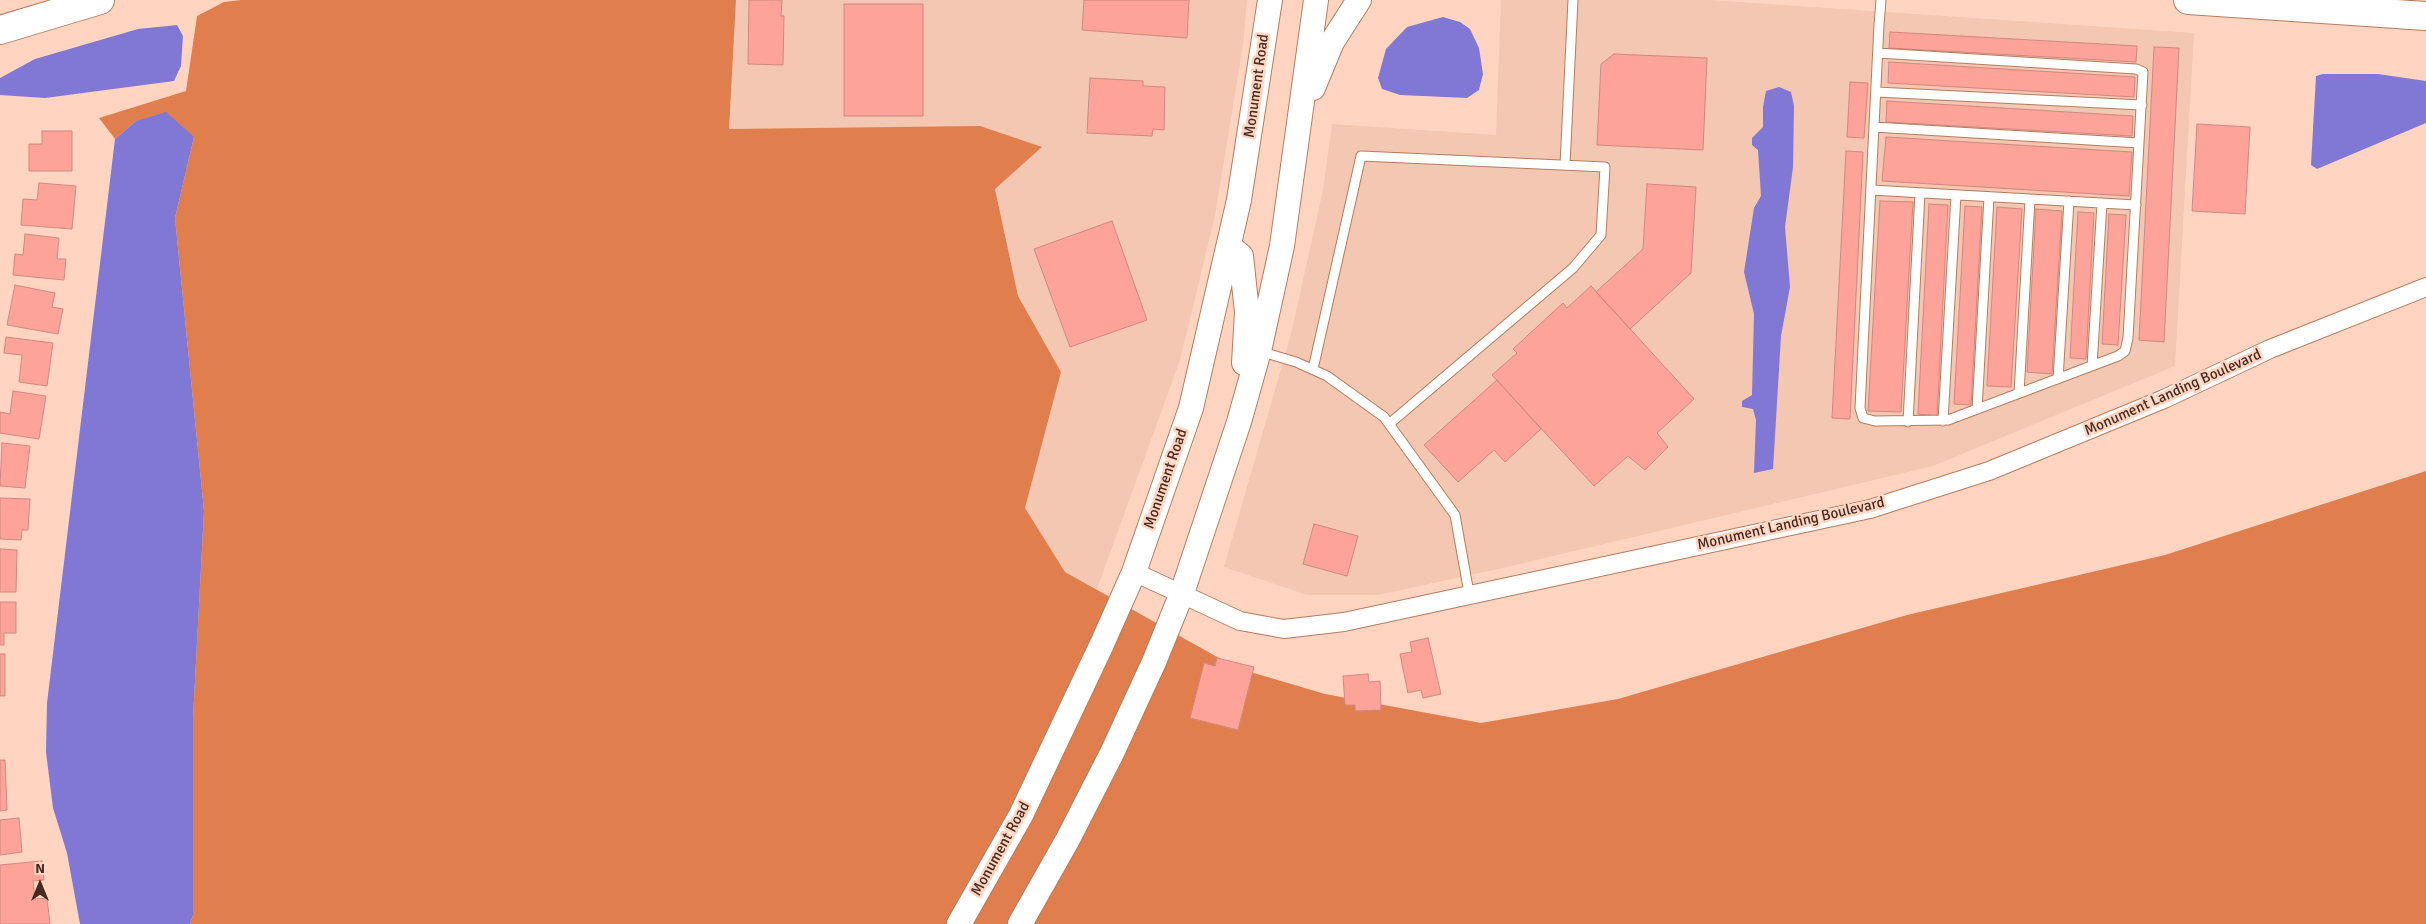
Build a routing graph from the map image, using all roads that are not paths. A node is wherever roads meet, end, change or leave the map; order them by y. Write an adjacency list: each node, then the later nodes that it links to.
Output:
1 (100, 0): 9 (main road)
2 (1270, 0): 25 (main road, Monument Road)
3 (1316, 0): 13 (main road)
4 (1359, 0): 13 (main road)
5 (1573, 0): 16 (lane)
6 (1881, 0): 10 (lane)
7 (2188, 0): 8 (main road)
8 (2426, 16)
9 (0, 30)
10 (1878, 53): 11 (lane); 12 (lane)
11 (1876, 92): 12 (lane); 14 (lane)
12 (2142, 105): 15 (lane)
13 (1301, 117): 27 (main road)
14 (1874, 127): 15 (lane); 17 (lane)
15 (2140, 143): 24 (lane)
16 (1565, 165): 29 (lane); 36 (lane)
17 (1871, 190): 18 (lane); 35 (lane)
18 (1920, 193): 19 (lane); 35 (lane)
19 (1956, 195): 20 (lane); 33 (lane)
20 (1990, 197): 21 (lane); 32 (lane)
21 (2030, 199): 22 (lane); 31 (lane)
22 (2070, 201): 23 (lane); 30 (lane)
23 (2102, 203): 24 (lane); 28 (lane)
24 (2136, 204): 28 (lane)
25 (1228, 246): 34 (main road); 37 (main road, Monument Road)
26 (2426, 287): 39 (street, Monument Landing Boulevard)
27 (1259, 351): 29 (lane); 34 (main road)
28 (2092, 366): 30 (lane)
29 (1313, 369): 36 (lane)
30 (2058, 379): 31 (lane)
31 (2018, 393): 32 (lane)
32 (1977, 409): 33 (lane)
33 (1943, 421): 35 (lane)
34 (1239, 422): 38 (main road)
35 (1908, 422)
36 (1389, 424): 39 (lane)
37 (1134, 572): 38 (street, Monument Landing Boulevard); 40 (main road, Monument Road)
38 (1182, 593): 39 (street, Monument Landing Boulevard); 41 (main road)
39 (1469, 593)
40 (959, 924)
41 (1020, 924)

